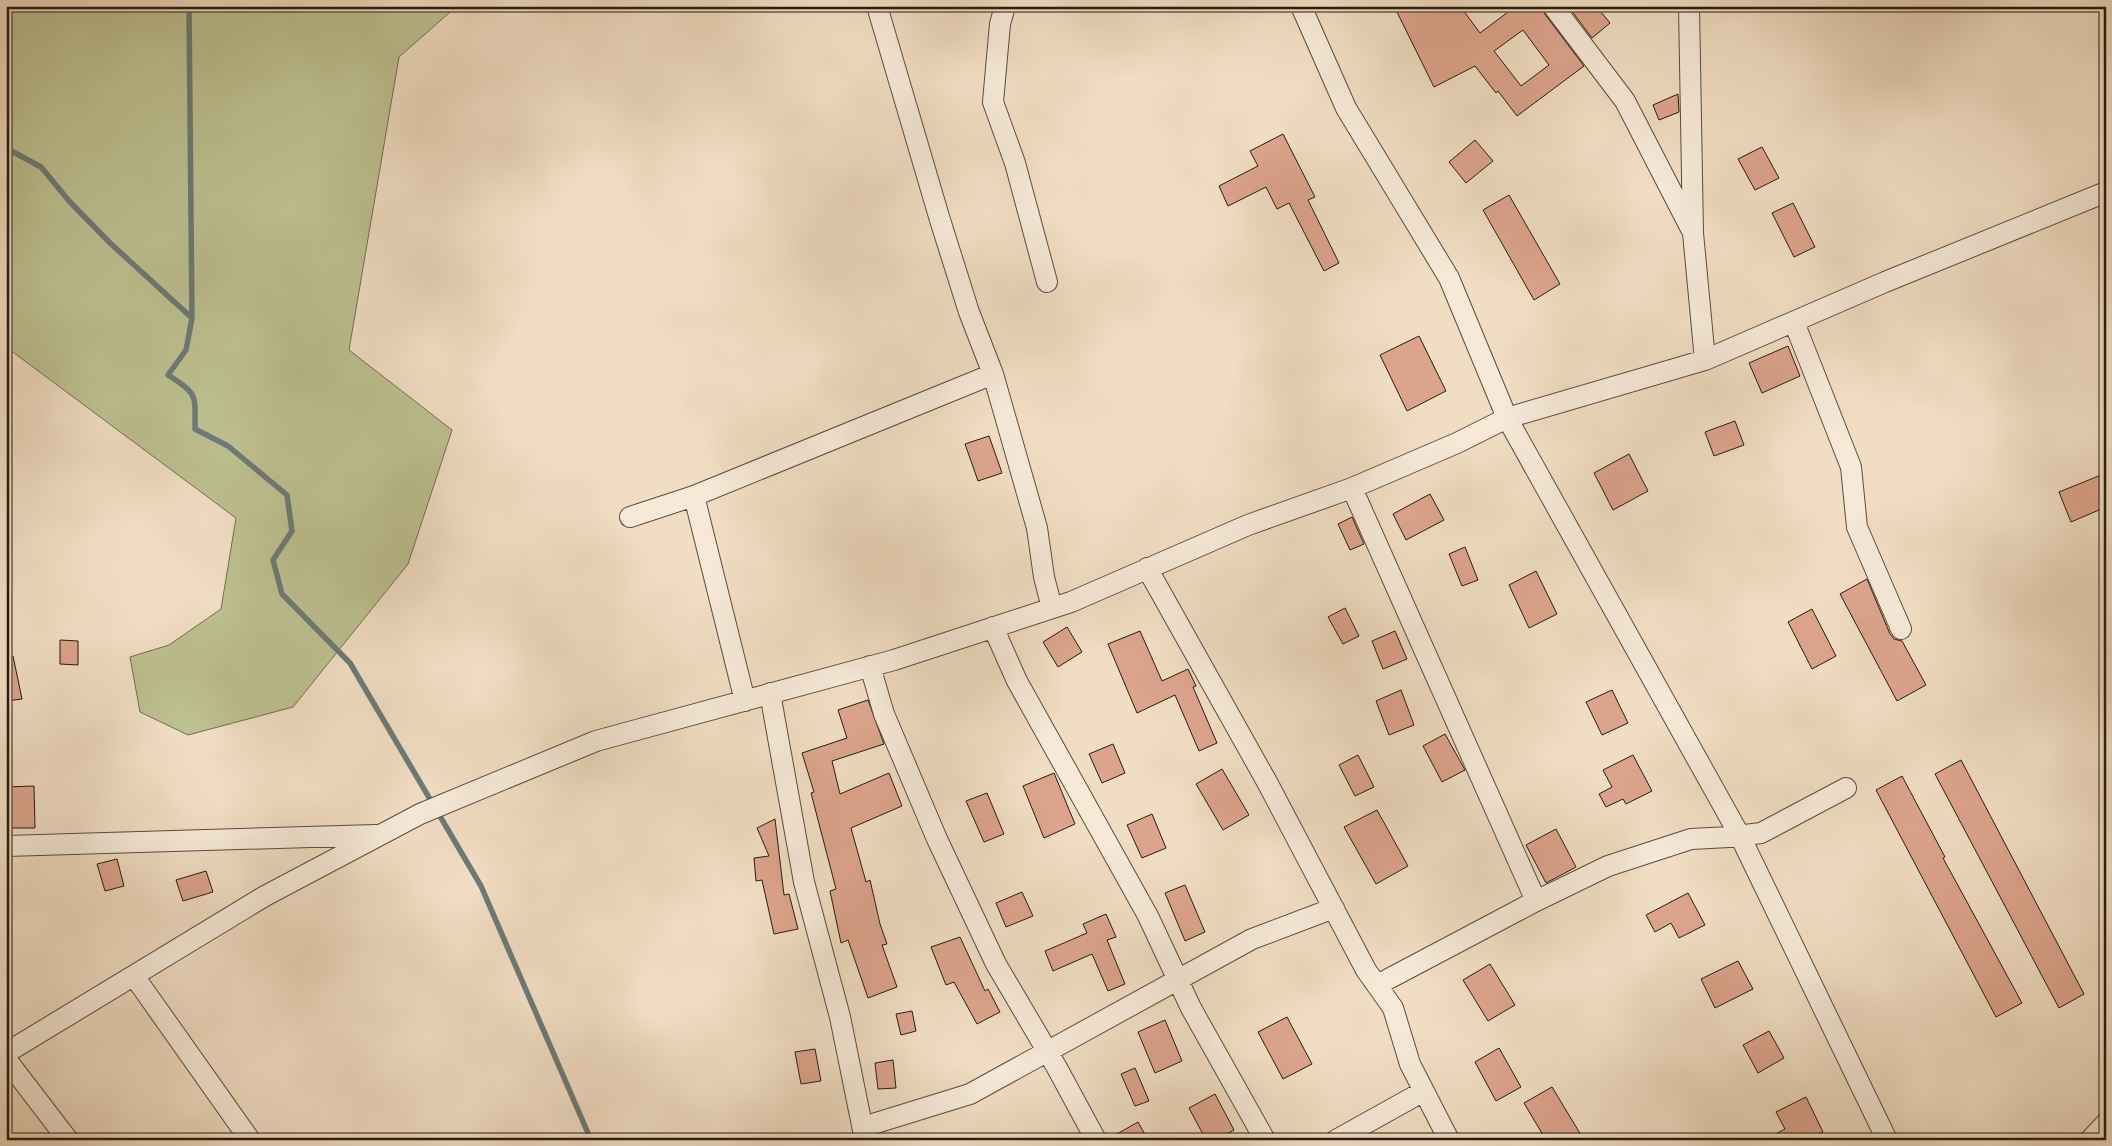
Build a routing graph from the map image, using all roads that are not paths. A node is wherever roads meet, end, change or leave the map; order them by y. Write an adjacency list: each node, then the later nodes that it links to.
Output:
1 (877, 6): 11 (street)
2 (1005, 6): 8 (street)
3 (1301, 6): 12 (street)
4 (1553, 6): 7 (street)
5 (1689, 6): 7 (street)
6 (2106, 192): 9 (street)
7 (1693, 233): 10 (street)
8 (1048, 282)
9 (1794, 322): 10 (street); 19 (street)
10 (1705, 360): 12 (street)
11 (993, 374): 14 (street); 17 (street)
12 (1507, 418): 13 (street); 25 (street)
13 (1352, 488): 16 (street); 27 (street)
14 (694, 496): 15 (street); 22 (street)
15 (630, 517)
16 (1147, 568): 17 (street); 28 (street)
17 (1052, 608): 18 (street)
18 (993, 627): 20 (street); 30 (street)
19 (1901, 629)
20 (870, 666): 21 (street); 32 (street)
21 (770, 694): 22 (street); 38 (street)
22 (745, 701): 24 (street)
23 (1846, 788): 25 (street)
24 (381, 835): 26 (street); 29 (street)
25 (1740, 836): 27 (street); 45 (street)
26 (6, 846)
27 (1536, 901): 31 (street)
28 (1334, 908): 30 (street); 31 (street)
29 (134, 976): 33 (street); 40 (street)
30 (1178, 980): 32 (street); 42 (street)
31 (1377, 985): 36 (street)
32 (1047, 1051): 38 (street); 41 (street)
33 (6, 1053)
34 (6, 1059): 35 (street)
35 (13, 1081): 39 (street)
36 (1424, 1090): 43 (street); 44 (street)
37 (2106, 1123): 46 (street)
38 (864, 1133)
39 (68, 1140)
40 (250, 1140)
41 (1096, 1140)
42 (1265, 1140)
43 (1336, 1140)
44 (1449, 1140)
45 (1887, 1140)
46 (2090, 1140)

